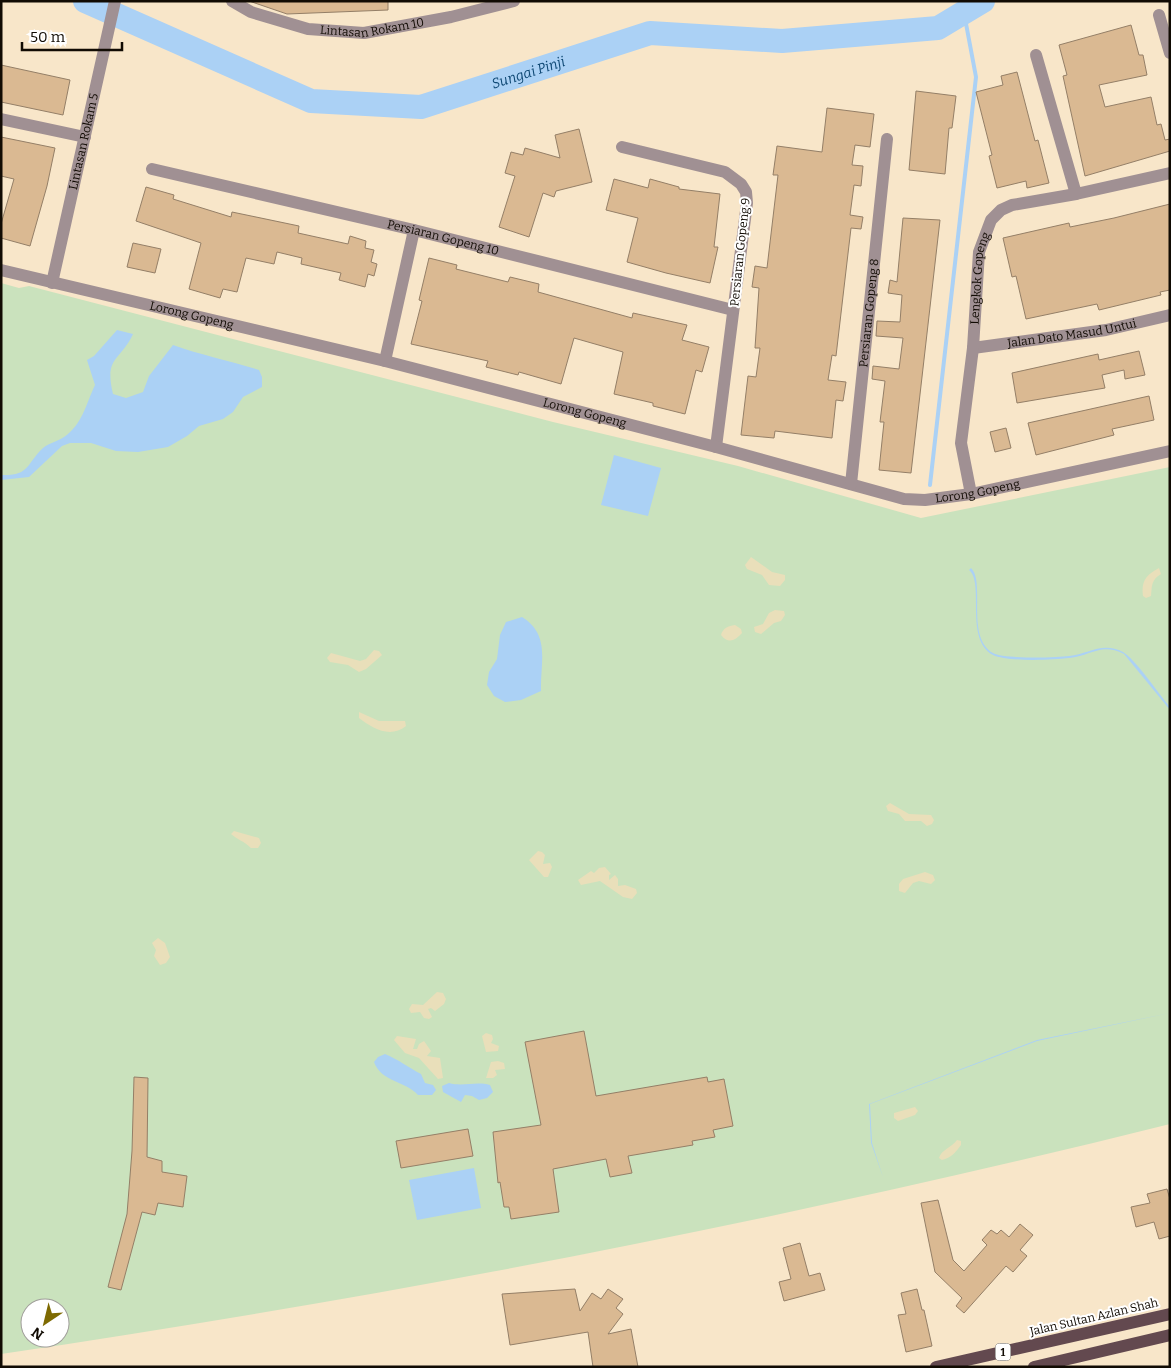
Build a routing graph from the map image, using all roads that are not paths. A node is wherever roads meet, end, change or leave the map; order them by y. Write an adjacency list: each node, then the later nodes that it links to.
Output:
1 (115, 1): 8 (street, Lintasan Rokam 5)
2 (232, 1): 3 (street, Lintasan Rokam 10)
3 (514, 1)
4 (1159, 15): 5 (street)
5 (1170, 54)
6 (1036, 56): 13 (street)
7 (1, 119): 8 (street)
8 (85, 137): 16 (street, Lintasan Rokam 5)
9 (887, 140): 23 (street, Persiaran Gopeng 8)
10 (622, 147): 17 (street, Persiaran Gopeng 9)
11 (152, 169): 14 (street, Persiaran Gopeng 10)
12 (1170, 173): 13 (street, Lengkok Gopeng)
13 (1076, 194): 19 (street, Lengkok Gopeng)
14 (414, 230): 17 (street, Persiaran Gopeng 10); 20 (street)
15 (1, 270): 16 (street, Lorong Gopeng)
16 (52, 283): 20 (street, Lorong Gopeng)
17 (733, 310): 21 (street, Persiaran Gopeng 9)
18 (1170, 315): 19 (street, Jalan Dato Masud Untui)
19 (973, 348): 24 (street, Lengkok Gopeng)
20 (385, 361): 21 (street, Lorong Gopeng)
21 (716, 447): 23 (street, Lorong Gopeng)
22 (1170, 452): 24 (street, Lorong Gopeng)
23 (851, 484): 24 (street, Lorong Gopeng)
24 (971, 494)
25 (1170, 1314): 27 (main road, Jalan Sultan Azlan Shah / 1)
26 (1170, 1335): 28 (main road)
27 (936, 1367)
28 (1034, 1367)

